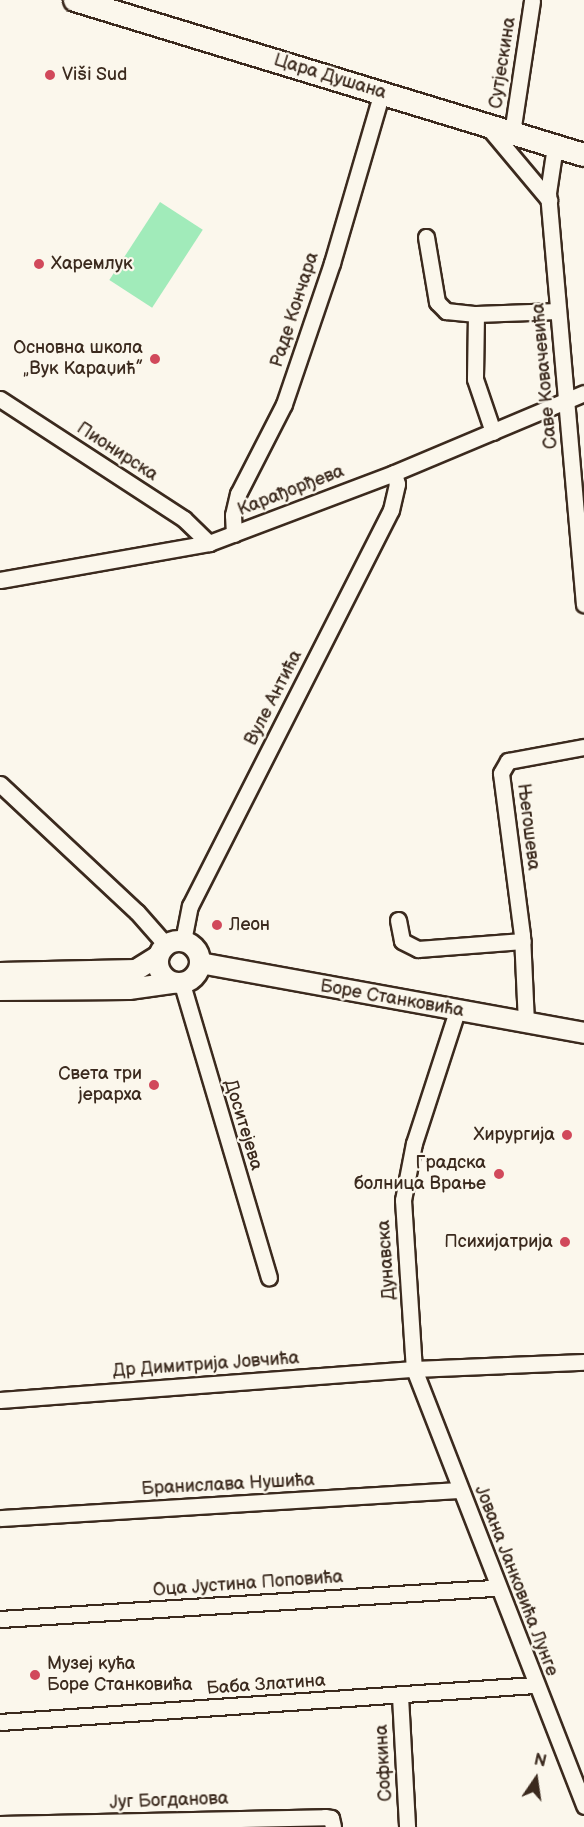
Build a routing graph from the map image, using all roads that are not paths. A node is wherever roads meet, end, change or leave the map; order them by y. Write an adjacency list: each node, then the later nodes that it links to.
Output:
1 (75, 0): 3 (main road, Цара Душана)
2 (532, 0): 5 (street, Сутјескина)
3 (382, 93): 4 (main road, Цара Душана); 17 (street, Раде Кончара)
4 (486, 125): 5 (main road, Цара Душана); 8 (street)
5 (512, 133): 6 (main road, Цара Душана)
6 (555, 146): 7 (main road, Цара Душана); 8 (street, Саве Ковачевића)
7 (584, 155)
8 (549, 200): 10 (street, Саве Ковачевића)
9 (426, 237): 11 (street)
10 (558, 311): 11 (street); 14 (street, Саве Ковачевића)
11 (476, 314): 15 (street)
12 (584, 393): 14 (street, Карађорђева)
13 (0, 399): 18 (street, Пионирска)
14 (567, 400): 15 (street, Карађорђева); 19 (street, Саве Ковачевића)
15 (493, 432): 16 (street, Карађорђева)
16 (394, 473): 17 (street, Карађорђева); 26 (street, Вуле Антића)
17 (234, 534): 18 (street, Карађорђева)
18 (209, 543): 20 (street, Карађорђева)
19 (582, 545): 21 (street, Саве Ковачевића)
20 (0, 580)
21 (584, 604)
22 (584, 747): 25 (street, Његошева)
23 (0, 784): 26 (street)
24 (398, 920): 25 (street)
25 (523, 941): 32 (street, Његошева)
26 (169, 947): 27 (street); 28 (street); 29 (street)
27 (200, 963): 29 (street); 31 (street, Боре Станковића)
28 (0, 973)
29 (177, 983): 30 (street); 34 (street, Доситејева)
30 (0, 990)
31 (456, 1011): 32 (street, Боре Станковића); 36 (street, Дунавска)
32 (526, 1023): 33 (street, Боре Станковића)
33 (584, 1033)
34 (269, 1277)
35 (584, 1362): 36 (street, Др Димитрија Јовчића)
36 (414, 1369): 37 (street, Др Димитрија Јовчића); 38 (street, Јована Јанковића Лунге)
37 (0, 1400)
38 (459, 1491): 39 (street, Бранислава Нушића); 40 (street, Јована Јанковића Лунге)
39 (0, 1518)
40 (498, 1588): 41 (street, Оца Јустина Поповића); 42 (street, Јована Јанковића Лунге)
41 (0, 1619)
42 (535, 1685): 43 (street, Баба Златина); 45 (street, Јована Јанковића Лунге)
43 (400, 1696): 44 (street, Баба Златина); 48 (street, Софкина)
44 (0, 1722)
45 (584, 1806)
46 (0, 1824): 47 (street, Југ Богданова)
47 (333, 1827)
48 (407, 1827)

